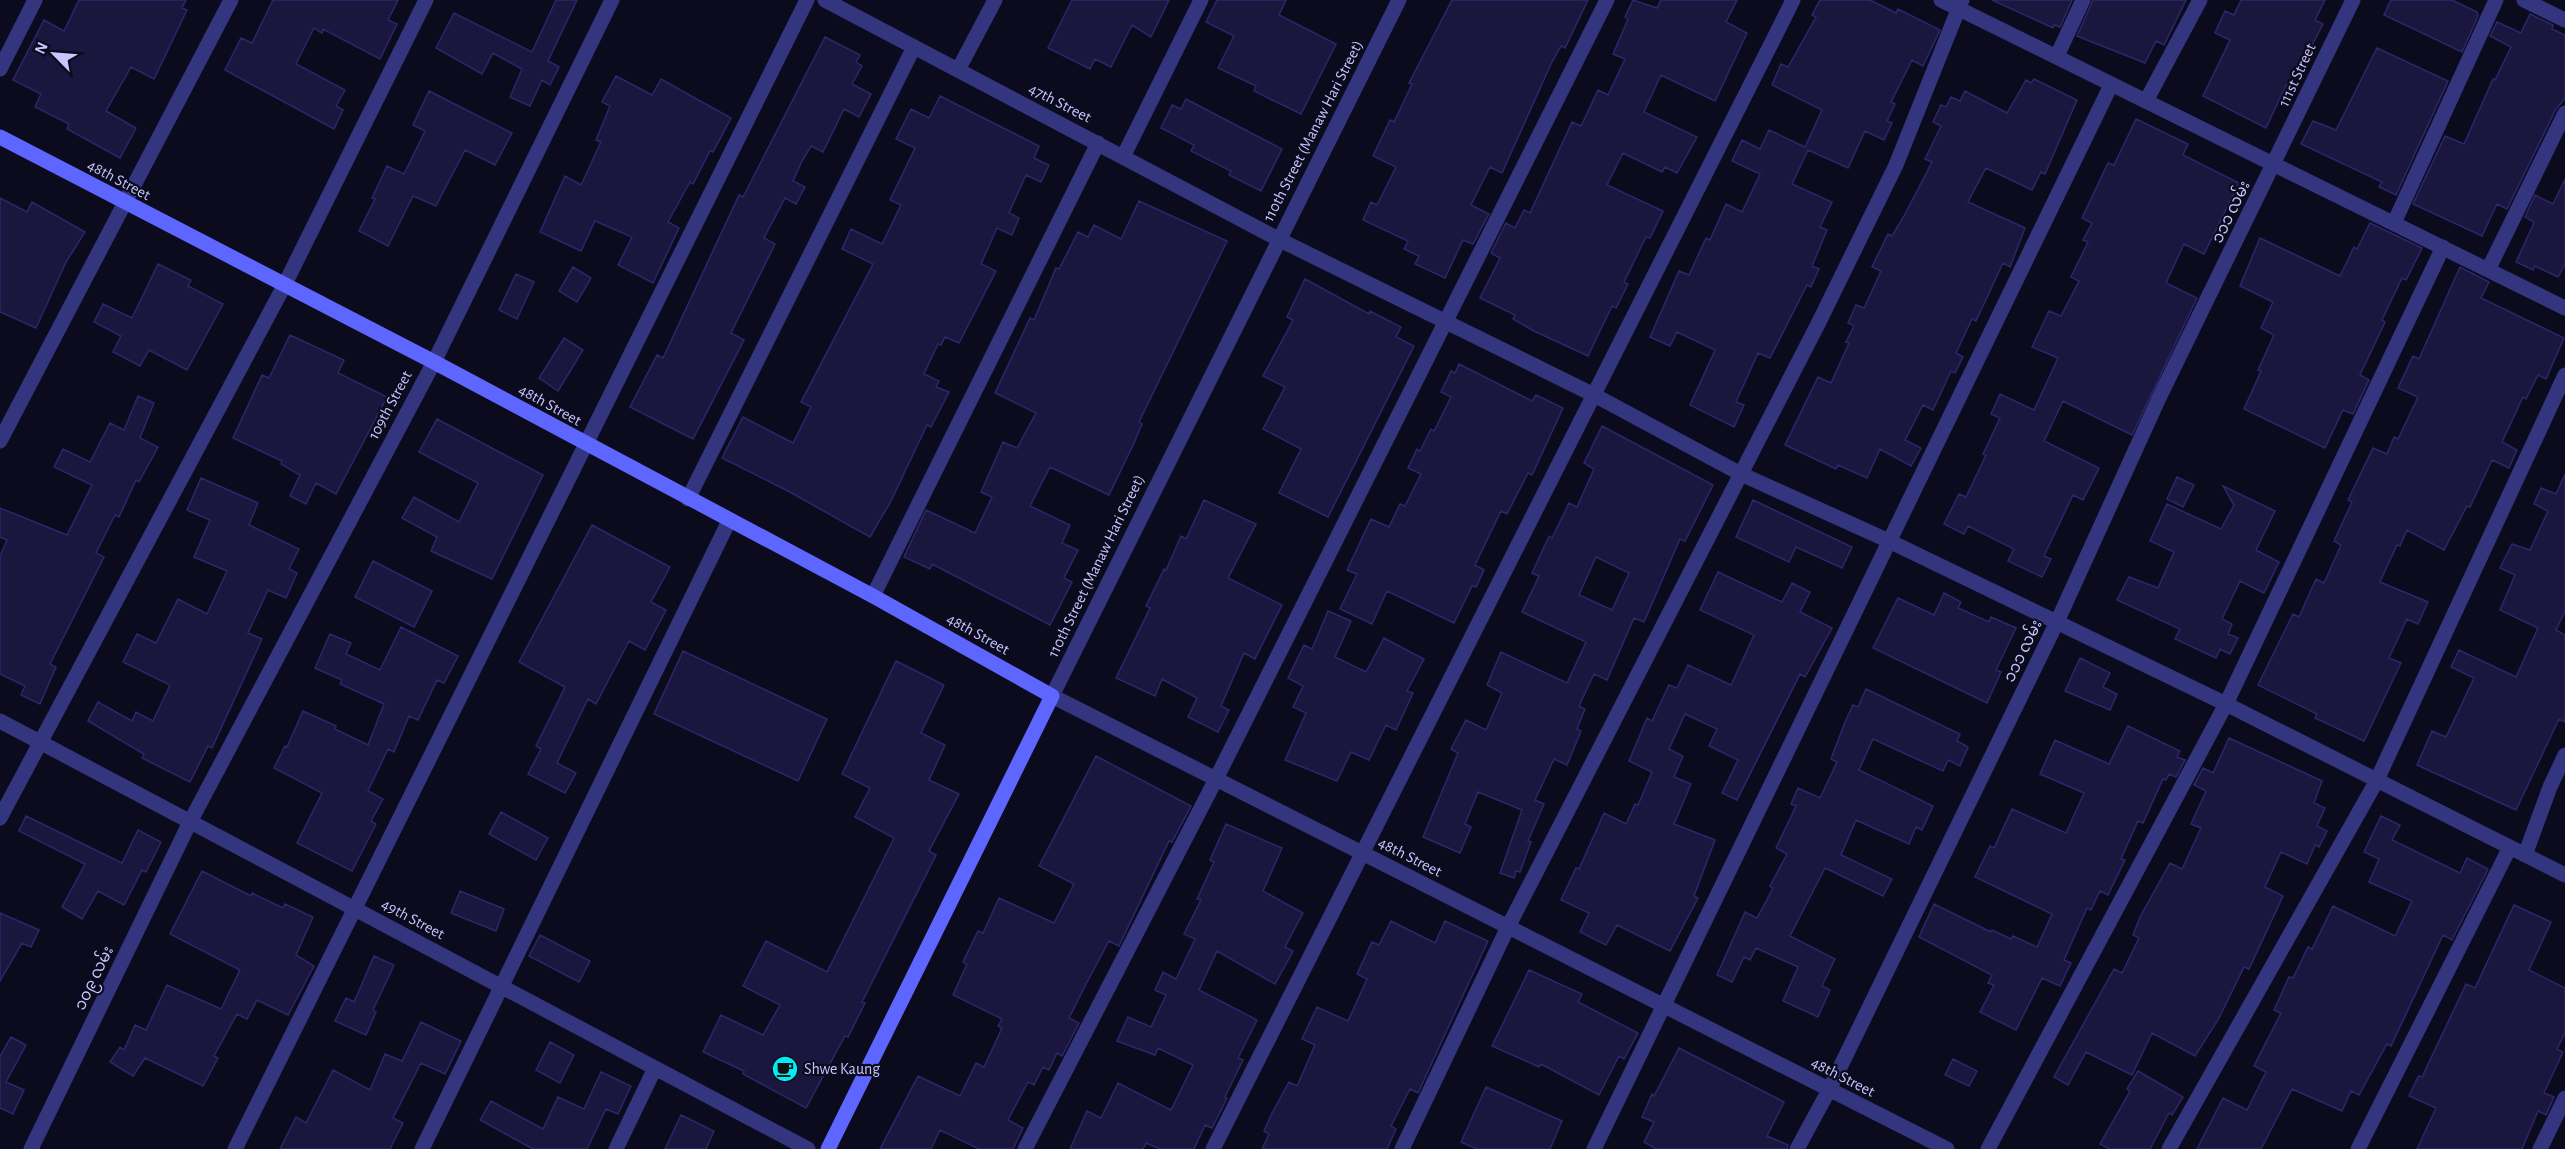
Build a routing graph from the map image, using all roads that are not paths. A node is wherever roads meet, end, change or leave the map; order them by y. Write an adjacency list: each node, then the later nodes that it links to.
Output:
1 (35, 0): 22 (street)
2 (231, 0): 31 (street)
3 (426, 0): 36 (street)
4 (612, 0): 39 (street, 109th Street)
5 (807, 0): 43 (street)
6 (825, 0): 20 (street, 47th Street)
7 (995, 0): 23 (street)
8 (1201, 0): 29 (street)
9 (1399, 0): 33 (street, 110th Street (Manaw Hari Street))
10 (1607, 0): 38 (street)
11 (1793, 0): 41 (street)
12 (1941, 0): 18 (street)
13 (2083, 0): 21 (street)
14 (2200, 0): 25 (street)
15 (2353, 0): 30 (street, 111st Street)
16 (2496, 0): 32 (street)
17 (2524, 0): 19 (street)
18 (1960, 4): 21 (street); 44 (street)
19 (2565, 20)
20 (914, 47): 23 (street, 47th Street); 45 (street)
21 (2057, 56): 24 (street)
22 (0, 69)
23 (958, 70): 28 (street, 47th Street)
24 (2111, 85): 25 (street); 47 (street)
25 (2146, 101): 30 (street)
26 (2565, 113): 35 (street)
27 (0, 137): 31 (main road, 48th Street)
28 (1098, 143): 29 (street, 47th Street); 48 (street)
29 (1123, 157): 33 (street, 47th Street)
30 (2274, 165): 32 (street); 49 (street, ၁၁၁ လမ်း)
31 (124, 203): 36 (main road, 48th Street); 42 (street)
32 (2394, 223): 34 (street)
33 (1278, 239): 38 (street, 47th Street); 50 (street, 110th Street (Manaw Hari Street))
34 (2443, 247): 35 (street); 51 (street)
35 (2488, 270): 37 (street)
36 (284, 286): 39 (main road, 48th Street); 53 (street)
37 (2565, 308)
38 (1446, 320): 41 (street, 47th Street); 55 (street)
39 (434, 362): 43 (main road, 48th Street); 58 (street, 109th Street)
40 (2565, 375): 56 (street)
41 (1596, 396): 44 (street, 47th Street); 60 (street)
42 (0, 441)
43 (585, 445): 45 (main road, 48th Street); 63 (street)
44 (1741, 474): 47 (street, 47th Street); 64 (street)
45 (688, 499): 46 (main road, 48th Street)
46 (729, 521): 48 (main road, 48th Street); 65 (street)
47 (1889, 541): 49 (street, 47th Street); 66 (street)
48 (873, 596): 50 (main road, 48th Street)
49 (2056, 622): 51 (street, 47th Street); 68 (street, ၁၁၁ လမ်း)
50 (1052, 696): 55 (street, 48th Street); 75 (main road, 110th Street (Manaw Hari Street))
51 (2226, 704): 56 (street, 47th Street); 82 (street)
52 (0, 721): 53 (street, 49th Street)
53 (40, 743): 57 (street); 58 (street, 49th Street)
54 (2565, 755): 61 (street)
55 (1216, 779): 60 (street, 48th Street); 76 (street)
56 (2376, 782): 59 (street, 47th Street); 83 (street)
57 (0, 818)
58 (190, 822): 63 (street, 49th Street); 70 (street, ၁၀၉ လမ်း)
59 (2510, 847): 61 (street, 47th Street); 84 (street)
60 (1361, 852): 64 (street, 48th Street); 77 (street)
61 (2525, 855): 62 (street, 47th Street)
62 (2565, 876)
63 (355, 908): 65 (street, 49th Street); 71 (street)
64 (1508, 927): 66 (street, 48th Street); 78 (street)
65 (500, 987): 67 (street, 49th Street); 72 (street)
66 (1664, 1008): 68 (street, 48th Street); 79 (street)
67 (655, 1068): 73 (street); 74 (street, 49th Street)
68 (1829, 1090): 80 (street, ၁၁၁ လမ်း); 81 (street, 48th Street)
69 (2565, 1098): 85 (street)
70 (31, 1149)
71 (235, 1149)
72 (422, 1149)
73 (616, 1149)
74 (808, 1149)
75 (828, 1149)
76 (1025, 1149)
77 (1213, 1149)
78 (1402, 1149)
79 (1594, 1149)
80 (1797, 1149)
81 (1947, 1149)
82 (1988, 1149)
83 (2169, 1149)
84 (2358, 1149)
85 (2540, 1149)

